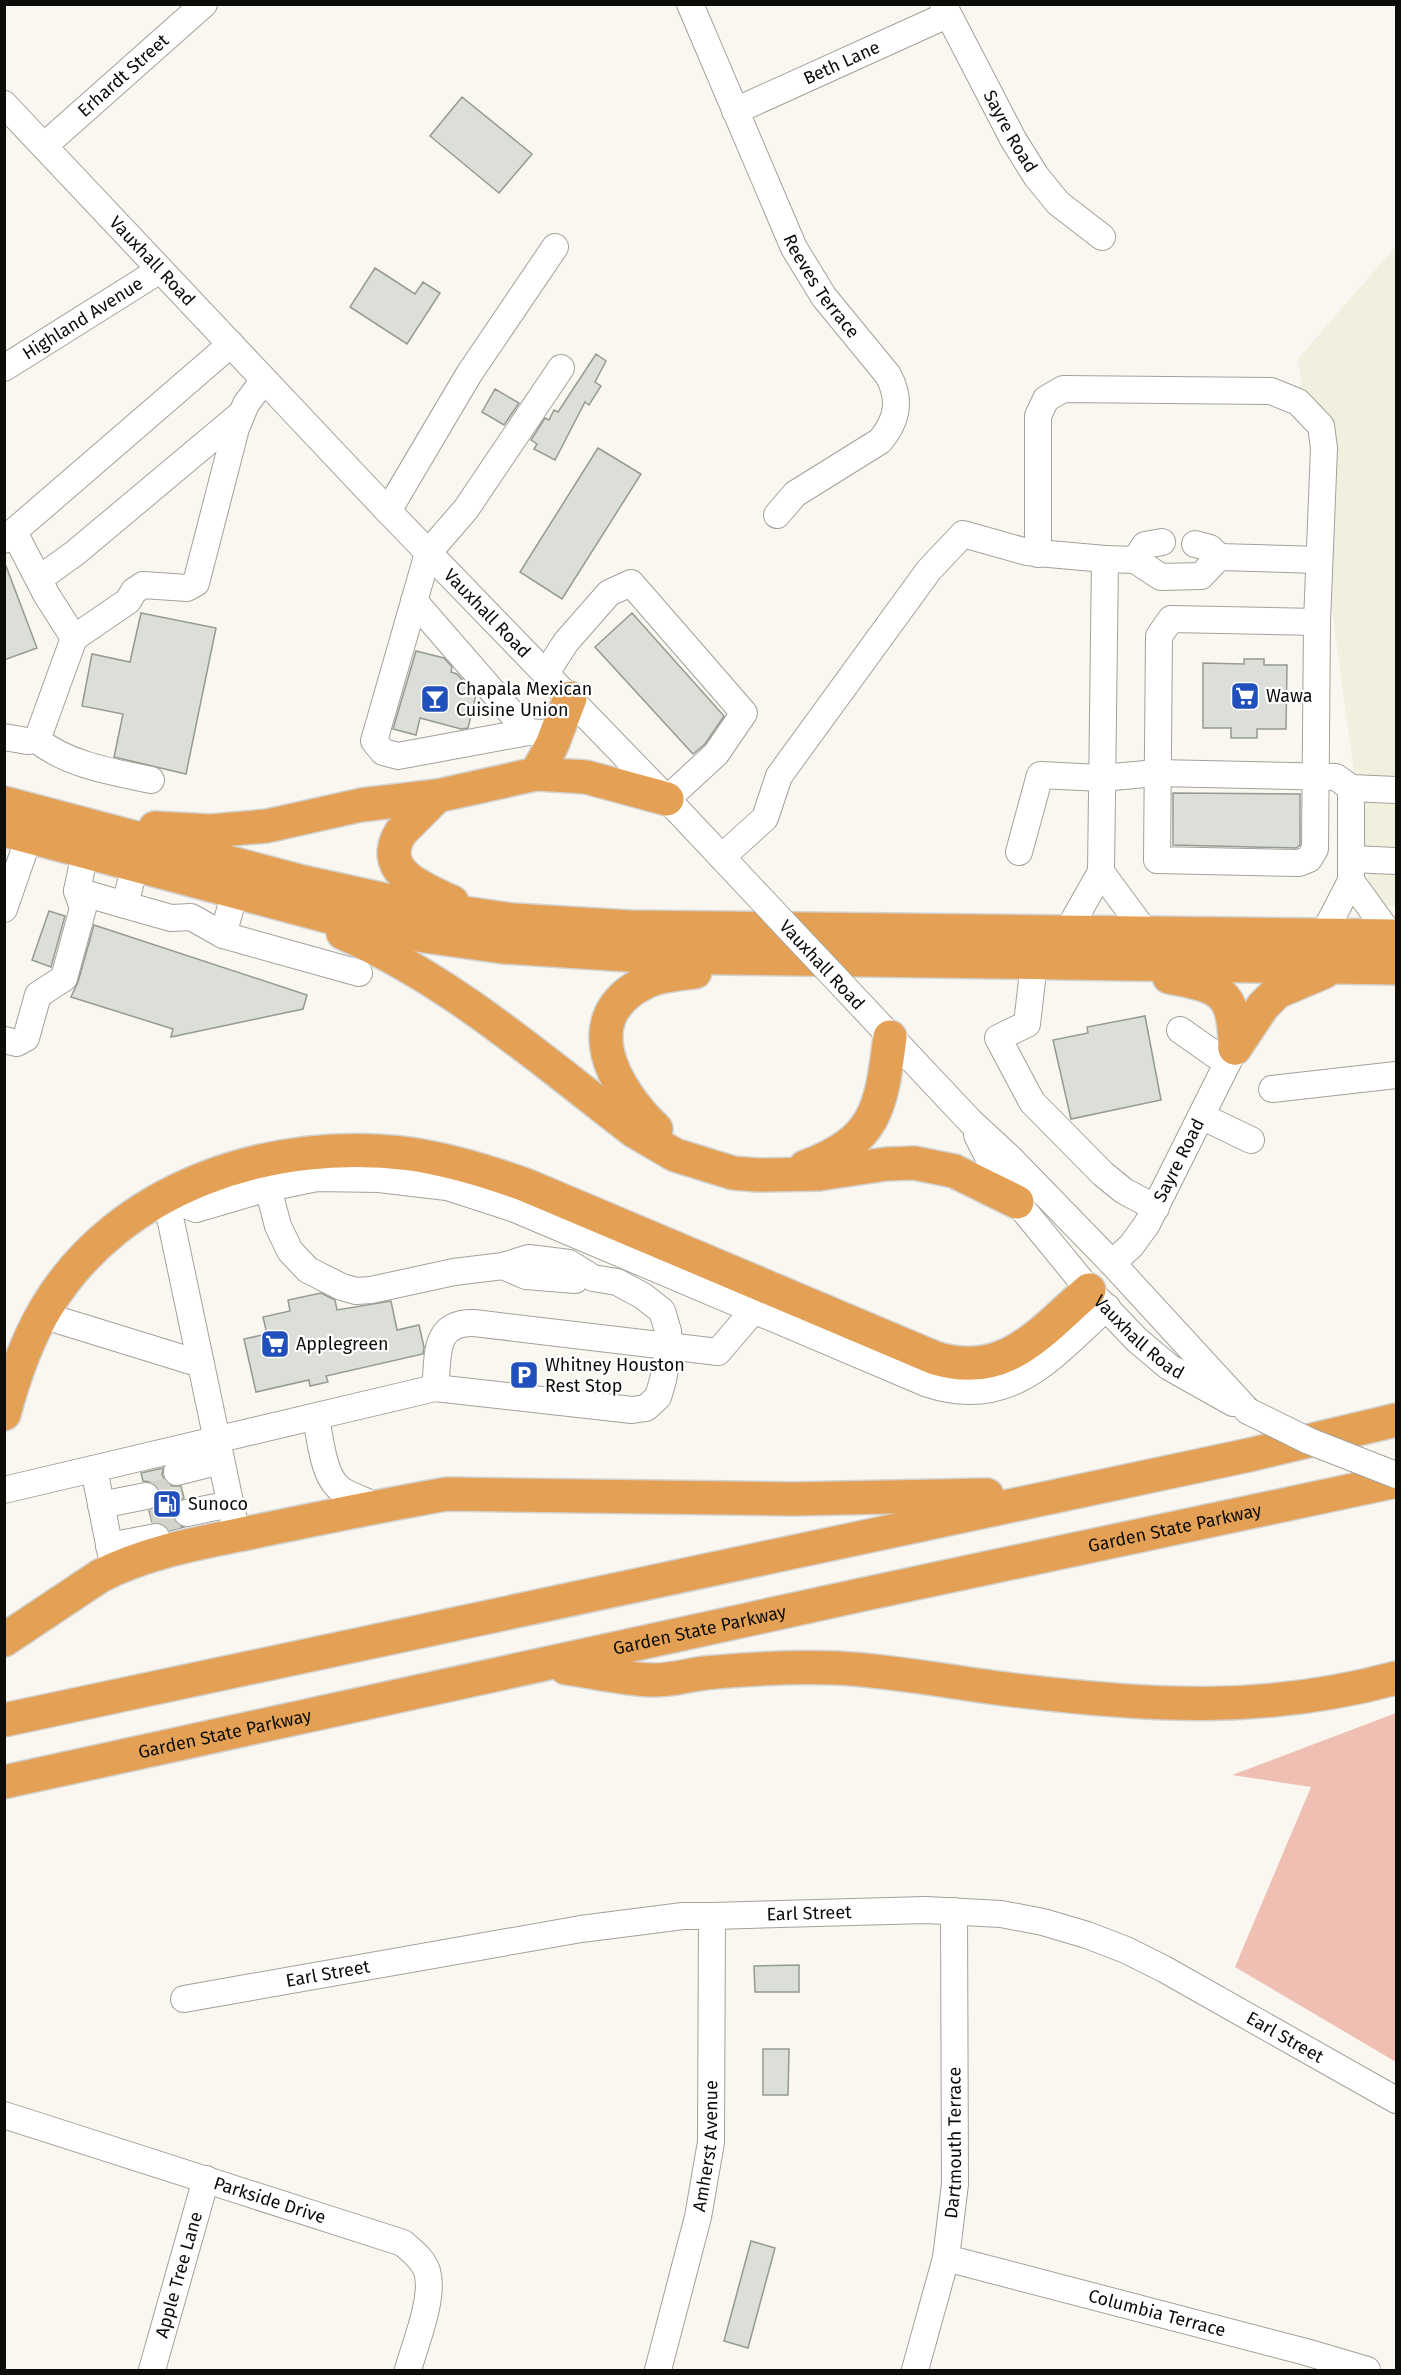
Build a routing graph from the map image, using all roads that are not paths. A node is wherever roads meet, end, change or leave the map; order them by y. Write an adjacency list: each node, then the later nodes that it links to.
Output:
1 (204, 4): 6 (street, Erhardt Street)
2 (690, 4): 5 (street, Reeves Terrace)
3 (945, 10): 5 (street, Beth Lane); 7 (street, Sayre Road)
4 (4, 104): 6 (street, Vauxhall Road)
5 (735, 111): 16 (street, Reeves Terrace)
6 (44, 146): 9 (street, Vauxhall Road)
7 (1102, 237)
8 (555, 247): 15 (street)
9 (160, 270): 10 (street, Vauxhall Road); 11 (street, Highland Avenue)
10 (231, 344): 13 (street, Vauxhall Road); 17 (street)
11 (4, 368)
12 (561, 368): 20 (street)
13 (264, 380): 14 (street); 15 (street, Vauxhall Road)
14 (241, 414): 26 (street); 29 (street)
15 (388, 511): 20 (street, Vauxhall Road)
16 (777, 515)
17 (9, 536): 26 (street)
18 (1162, 542): 24 (street)
19 (1195, 544): 22 (street)
20 (428, 553): 27 (street); 30 (street, Vauxhall Road)
21 (1038, 554): 23 (street); 25 (street); 48 (street)
22 (1219, 557): 24 (street); 25 (street)
23 (1105, 559): 24 (street); 38 (street)
24 (1135, 560)
25 (1319, 560): 28 (street)
26 (39, 579): 29 (street)
27 (414, 601): 32 (street); 32 (street)
28 (1317, 622): 35 (street); 37 (street)
29 (74, 638): 34 (street)
30 (546, 673): 31 (street, Vauxhall Road); 43 (street)
31 (570, 698): 32 (highway); 43 (street, Vauxhall Road)
32 (542, 733): 36 (highway)
33 (4, 737): 34 (street)
34 (37, 740): 39 (street)
35 (1157, 773): 37 (street); 37 (street); 38 (street)
36 (536, 774): 42 (highway); 43 (highway)
37 (1314, 777): 40 (street)
38 (1101, 778): 47 (street); 52 (street)
39 (151, 780)
40 (1351, 788): 41 (street); 51 (street)
41 (1396, 790)
42 (437, 796): 46 (highway); 58 (highway)
43 (667, 798): 48 (street, Vauxhall Road)
44 (4, 803): 46 (highway)
45 (17, 833): 46 (highway); 57 (street)
46 (85, 838): 50 (highway); 53 (street); 58 (highway)
47 (1018, 852)
48 (722, 857): 71 (street, Vauxhall Road, bridge)
49 (1396, 861): 51 (street)
50 (135, 865): 54 (highway); 55 (street)
51 (1351, 870): 62 (street); 63 (street)
52 (1101, 872): 59 (street); 60 (street)
53 (77, 891): 55 (street); 72 (street)
54 (235, 892): 56 (highway); 61 (street)
55 (124, 905): 61 (street)
56 (279, 905): 64 (highway); 79 (highway)
57 (4, 909)
58 (480, 916): 59 (highway)
59 (1067, 932): 60 (highway)
60 (1146, 933): 62 (highway)
61 (223, 935): 69 (street)
62 (1323, 935): 63 (highway)
63 (1394, 936)
64 (784, 960): 65 (highway); 79 (highway)
65 (1034, 963): 66 (highway); 84 (street)
66 (1109, 964): 67 (highway); 73 (highway)
67 (1337, 967): 68 (highway); 73 (highway)
68 (1396, 968)
69 (358, 973)
70 (1179, 1030): 73 (street)
71 (890, 1037): 77 (street, Vauxhall Road); 81 (highway)
72 (4, 1041)
73 (1231, 1056): 76 (street, Sayre Road)
74 (1396, 1075): 75 (street)
75 (1272, 1089)
76 (1202, 1116): 78 (street); 84 (street, Sayre Road)
77 (970, 1121): 83 (street, Vauxhall Road); 85 (street, Vauxhall Road)
78 (1251, 1140)
79 (706, 1166): 81 (highway)
80 (265, 1174): 82 (highway); 86 (highway); 88 (street); 91 (street)
81 (783, 1174): 83 (highway)
82 (164, 1197): 89 (highway); 92 (street)
83 (1017, 1202): 87 (street, Vauxhall Road)
84 (1156, 1208): 85 (street, Sayre Road)
85 (1112, 1263): 90 (street, Vauxhall Road)
86 (782, 1293): 87 (highway); 88 (street)
87 (1098, 1298): 88 (street); 90 (street); 94 (street, Vauxhall Road)
88 (754, 1310): 91 (street)
89 (42, 1315): 92 (street); 95 (highway)
90 (1182, 1336): 94 (street, Vauxhall Road)
91 (669, 1346): 93 (street); 93 (street)
92 (201, 1364): 98 (street)
93 (435, 1388): 96 (street)
94 (1248, 1411): 99 (street, Vauxhall Road, bridge)
95 (4, 1414)
96 (316, 1417): 98 (street); 106 (street)
97 (1396, 1420): 105 (highway)
98 (221, 1460): 100 (street); 102 (street); 107 (street)
99 (1396, 1475)
100 (179, 1480)
101 (1396, 1481): 112 (highway, Garden State Parkway)
102 (98, 1488): 103 (street); 104 (street); 110 (street)
103 (144, 1488)
104 (4, 1490)
105 (1067, 1494): 106 (highway); 114 (highway)
106 (377, 1506): 107 (highway)
107 (233, 1520): 108 (street); 110 (highway)
108 (189, 1521)
109 (154, 1529): 110 (street)
110 (110, 1549): 111 (highway)
111 (4, 1640)
112 (546, 1665): 113 (highway); 115 (highway, Garden State Parkway)
113 (1396, 1678)
114 (4, 1720)
115 (4, 1782)
116 (954, 1911): 117 (street, Earl Street); 119 (street, Earl Street); 122 (street, Dartmouth Terrace)
117 (712, 1916): 118 (street, Earl Street); 125 (street, Amherst Avenue)
118 (184, 1999)
119 (1396, 2100)
120 (4, 2115): 121 (street, Parkside Drive)
121 (206, 2179): 123 (street, Apple Tree Lane); 124 (street, Parkside Drive)
122 (946, 2258): 126 (street, Dartmouth Terrace); 127 (street, Columbia Terrace)
123 (152, 2370)
124 (408, 2370)
125 (658, 2370)
126 (915, 2370)
127 (1367, 2370)

